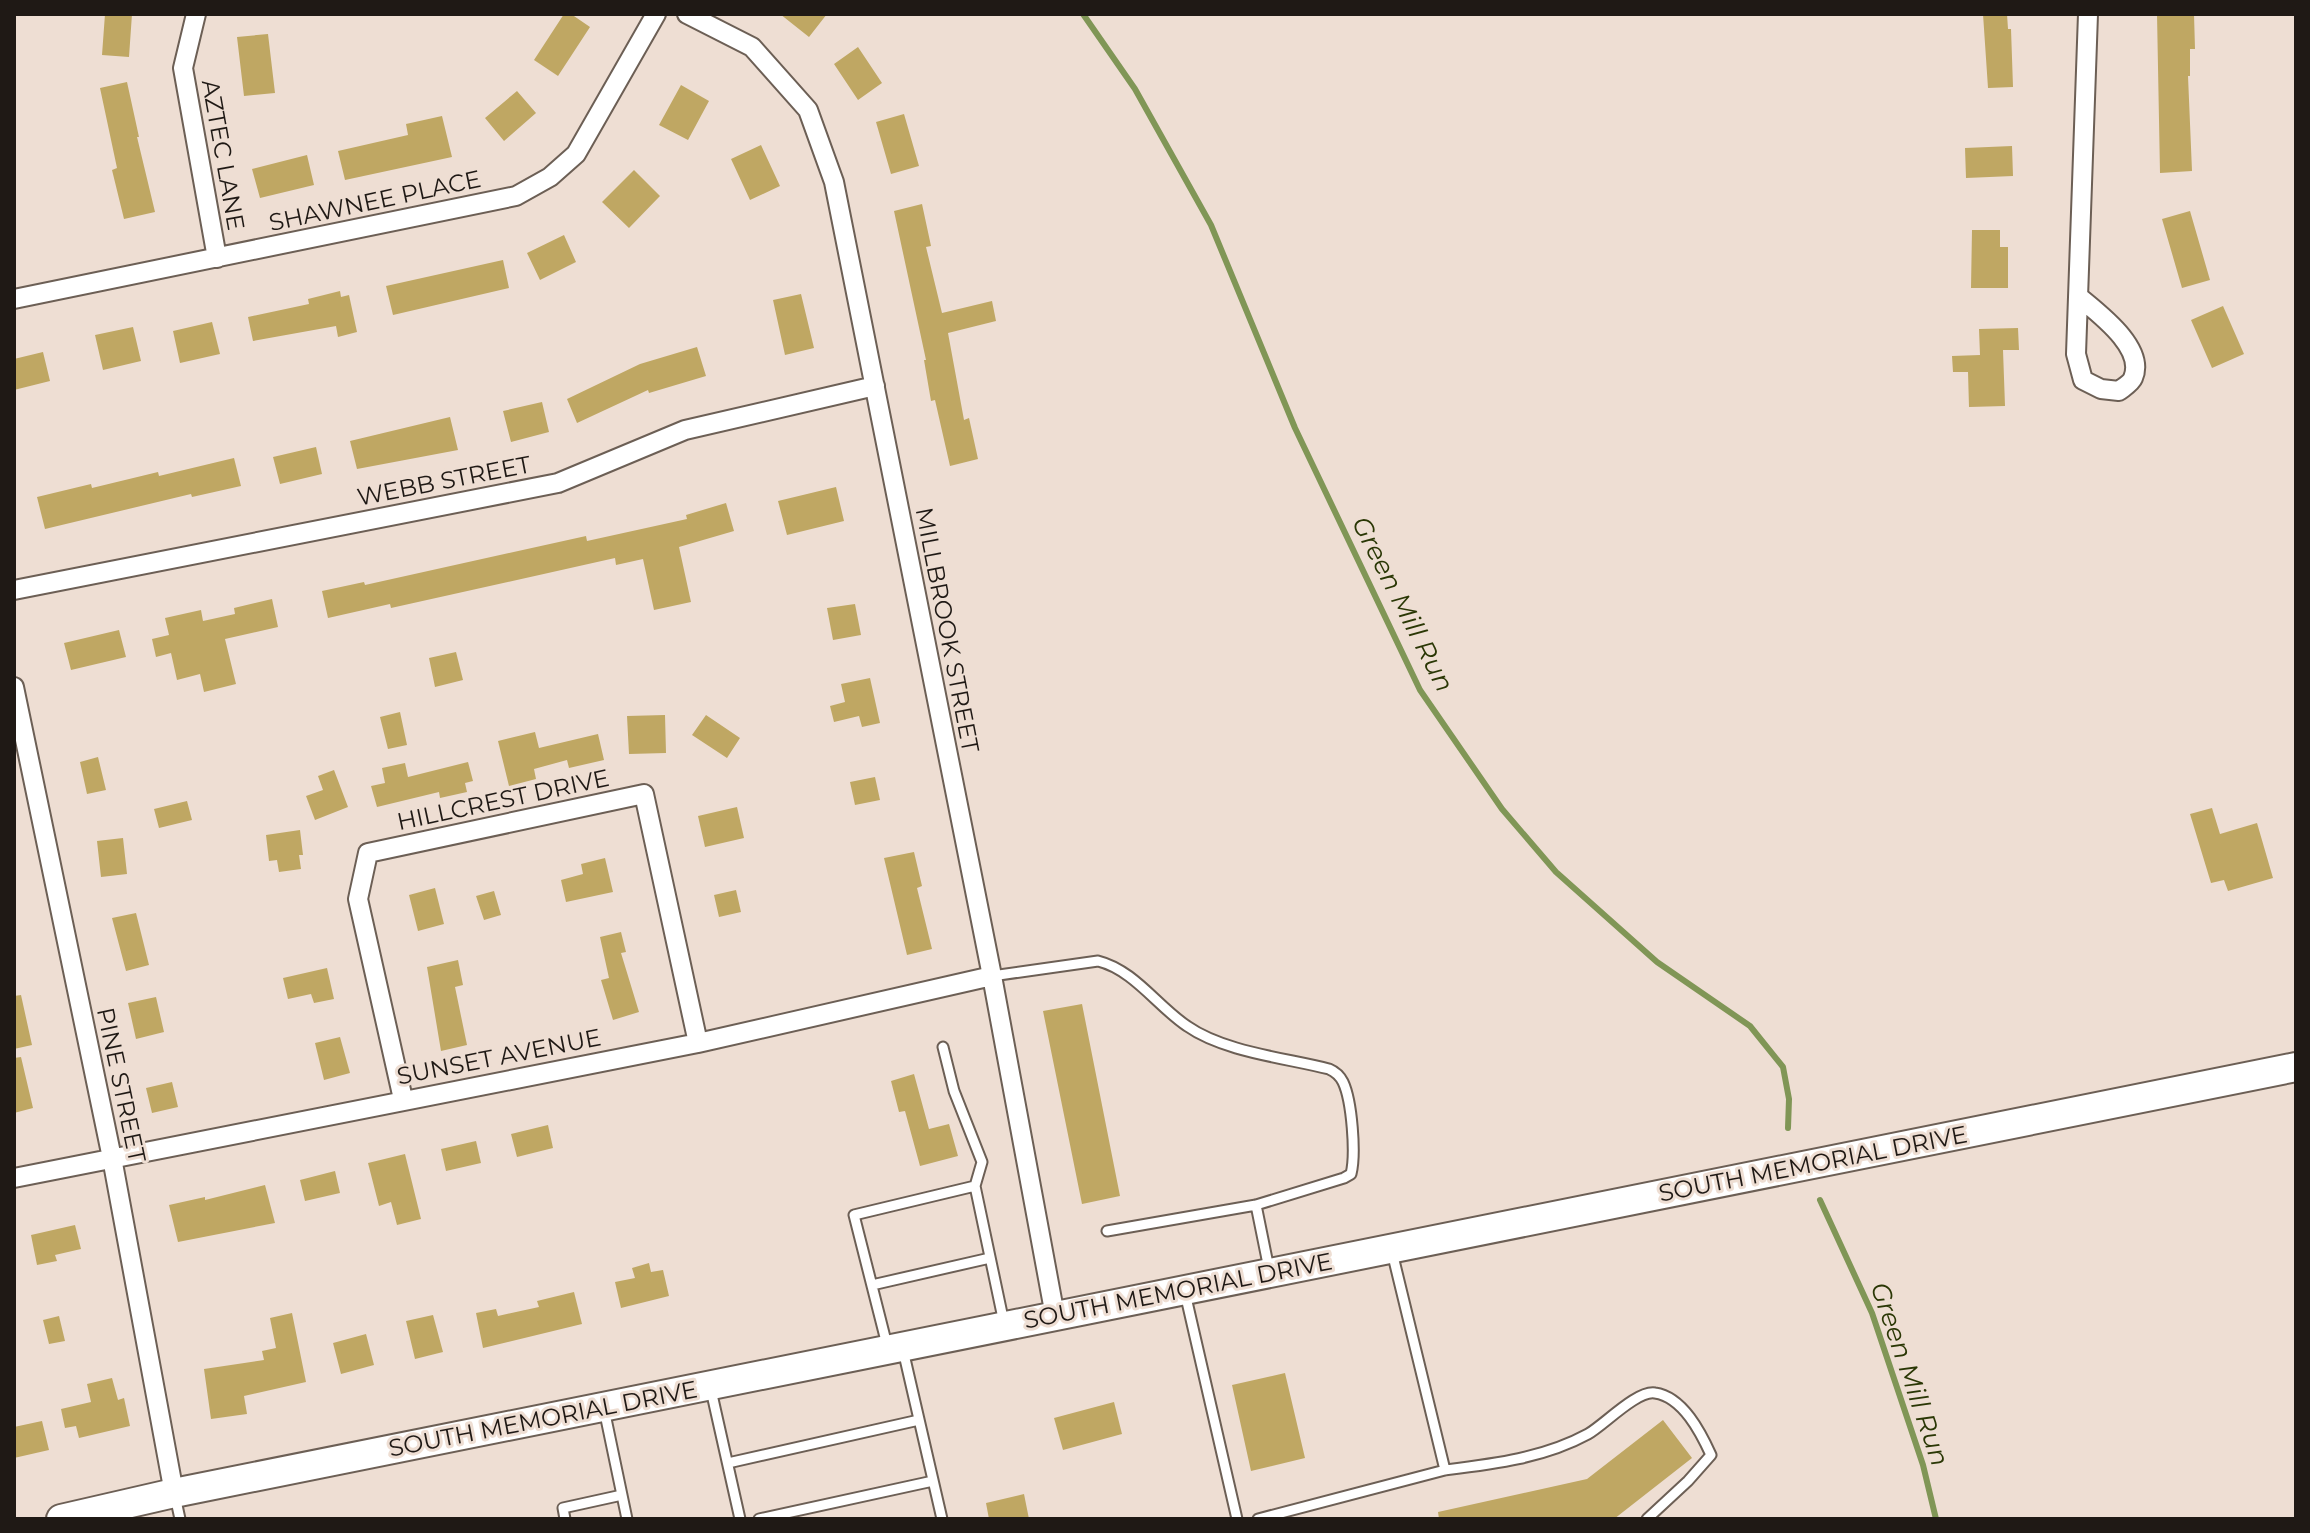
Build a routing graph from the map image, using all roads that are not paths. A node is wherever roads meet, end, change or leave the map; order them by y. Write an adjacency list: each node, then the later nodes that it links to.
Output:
1 (196, 14): 5 (street, AZTEC LANE)
2 (656, 14): 5 (street, SHAWNEE PLACE)
3 (687, 14): 8 (street, MILLBROOK STREET)
4 (2088, 14): 6 (street)
5 (217, 258): 7 (street, SHAWNEE PLACE)
6 (2079, 297): 6 (street)
7 (14, 299)
8 (875, 386): 9 (street, WEBB STREET); 12 (street, MILLBROOK STREET)
9 (14, 590)
10 (14, 687): 11 (street, PINE STREET)
11 (19, 742): 17 (street, PINE STREET)
12 (992, 976): 13 (street, SUNSET AVENUE); 20 (lane); 27 (street, MILLBROOK STREET)
13 (698, 1043): 16 (street, SUNSET AVENUE); 16 (street, HILLCREST DRIVE)
14 (943, 1047): 19 (lane)
15 (2296, 1067): 22 (main road, SOUTH MEMORIAL DRIVE)
16 (403, 1099): 17 (street, SUNSET AVENUE)
17 (112, 1158): 18 (street, SUNSET AVENUE); 37 (street, PINE STREET)
18 (14, 1178)
19 (975, 1186): 23 (lane); 25 (lane)
20 (1256, 1205): 21 (lane); 24 (lane)
21 (1107, 1231)
22 (1391, 1248): 24 (main road, SOUTH MEMORIAL DRIVE); 34 (lane)
23 (990, 1258): 25 (lane); 28 (lane)
24 (1270, 1273): 26 (main road, SOUTH MEMORIAL DRIVE)
25 (872, 1285): 29 (lane)
26 (1185, 1290): 27 (main road, SOUTH MEMORIAL DRIVE); 44 (lane)
27 (1055, 1316): 28 (main road, SOUTH MEMORIAL DRIVE)
28 (1005, 1326): 29 (main road, SOUTH MEMORIAL DRIVE)
29 (895, 1348): 30 (main road, SOUTH MEMORIAL DRIVE); 32 (lane)
30 (710, 1385): 31 (main road, SOUTH MEMORIAL DRIVE); 33 (lane)
31 (604, 1409): 36 (lane); 37 (main road, SOUTH MEMORIAL DRIVE)
32 (919, 1420): 33 (lane); 35 (lane)
33 (728, 1463): 41 (lane)
34 (1445, 1470): 45 (lane); 46 (lane)
35 (933, 1481): 42 (lane); 43 (lane)
36 (622, 1495): 39 (lane); 40 (lane)
37 (177, 1506): 38 (main road, SOUTH MEMORIAL DRIVE)
38 (61, 1519)
39 (565, 1519)
40 (627, 1519)
41 (740, 1519)
42 (759, 1519)
43 (942, 1519)
44 (1237, 1519)
45 (1258, 1519)
46 (1647, 1519)

